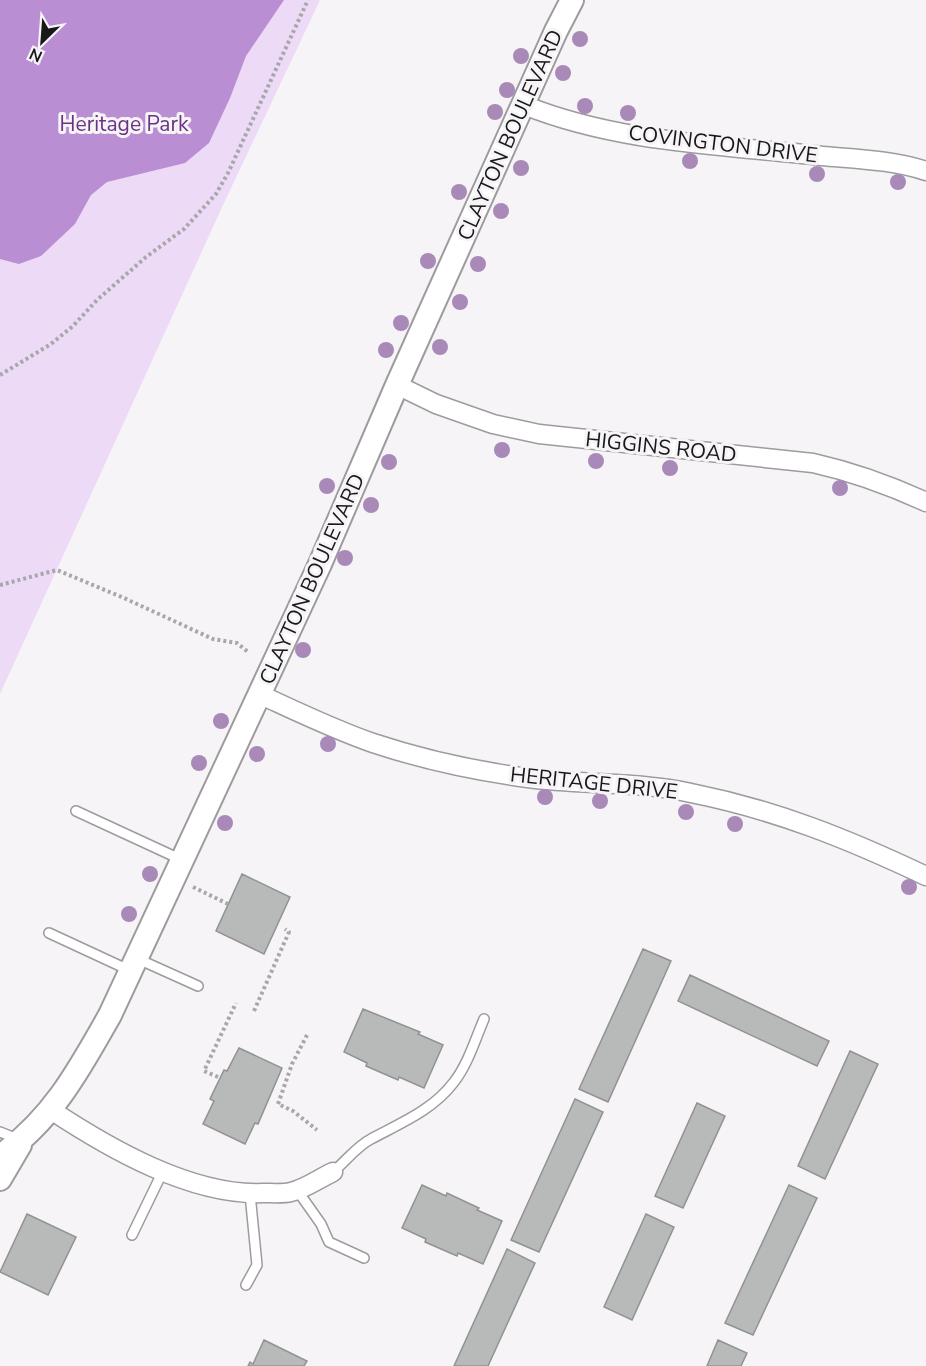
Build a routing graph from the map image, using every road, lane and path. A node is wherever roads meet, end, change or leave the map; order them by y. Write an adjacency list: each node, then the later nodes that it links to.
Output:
1 (308, 0): 5 (path)
2 (572, 0): 3 (street, CLAYTON BOULEVARD)
3 (524, 105): 4 (street, COVINGTON DRIVE); 6 (street, CLAYTON BOULEVARD)
4 (926, 171)
5 (0, 375)
6 (397, 385): 7 (street, HIGGINS ROAD); 10 (street, CLAYTON BOULEVARD)
7 (926, 502)
8 (0, 585): 9 (path)
9 (248, 652)
10 (261, 695): 12 (street, CLAYTON BOULEVARD); 13 (street, HERITAGE DRIVE)
11 (76, 812): 12 (lane)
12 (178, 868): 14 (path); 17 (street, CLAYTON BOULEVARD)
13 (926, 876)
14 (228, 904)
15 (285, 929): 20 (path)
16 (49, 933): 17 (lane)
17 (133, 965): 18 (lane); 24 (street, CLAYTON BOULEVARD)
18 (198, 987)
19 (236, 1003): 23 (path)
20 (254, 1011)
21 (484, 1019): 30 (lane)
22 (307, 1035): 25 (path)
23 (218, 1077)
24 (51, 1110): 27 (street, CLAYTON BOULEVARD); 29 (street)
25 (317, 1130)
26 (0, 1132): 27 (lane)
27 (22, 1141): 28 (street, CLAYTON BOULEVARD); 31 (street, CLAYTON BOULEVARD)
28 (0, 1156)
29 (163, 1171): 33 (street); 34 (lane)
30 (333, 1172): 32 (street)
31 (0, 1179)
32 (297, 1190): 33 (street); 35 (lane)
33 (250, 1194): 36 (lane)
34 (132, 1235)
35 (364, 1258)
36 (246, 1285)

